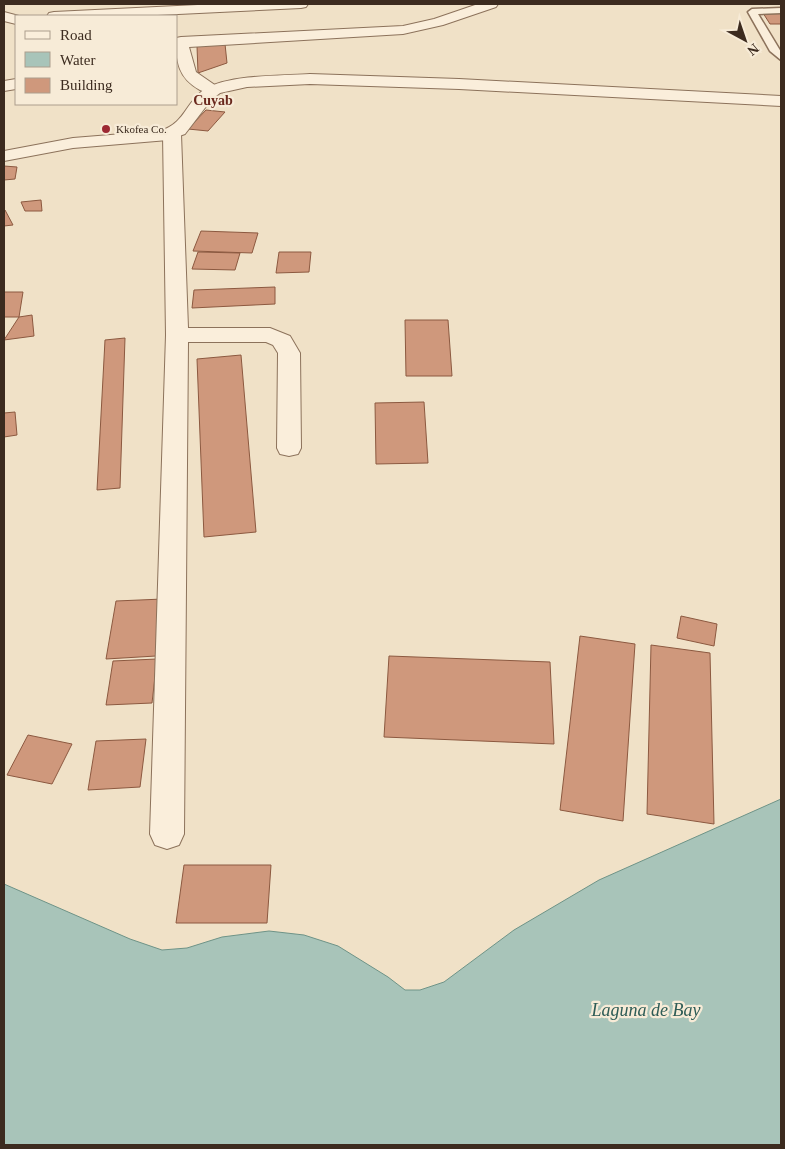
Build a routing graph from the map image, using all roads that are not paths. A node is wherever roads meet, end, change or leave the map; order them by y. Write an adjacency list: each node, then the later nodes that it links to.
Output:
1 (301, 4): 4 (street)
2 (491, 4): 5 (street)
3 (781, 11): 6 (lane)
4 (75, 15)
5 (178, 43): 7 (street)
6 (781, 57)
7 (214, 90): 8 (street); 9 (street)
8 (781, 100)
9 (172, 134): 10 (street); 11 (street)
10 (4, 156)
11 (177, 335): 12 (street); 13 (street)
12 (289, 448)
13 (167, 834)

